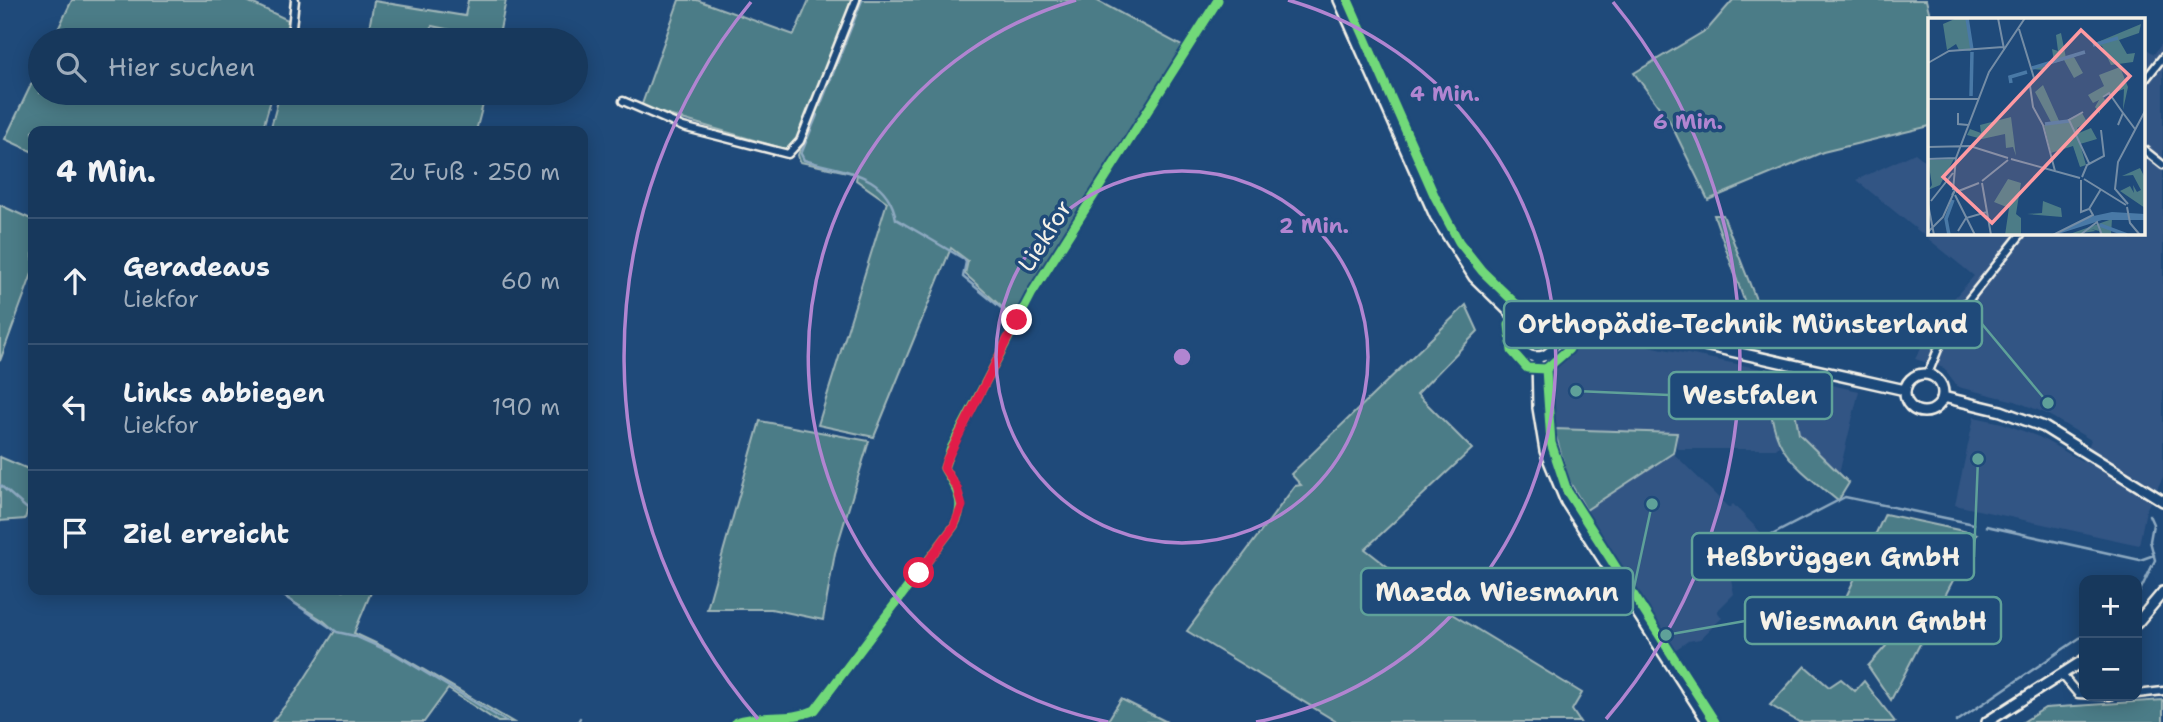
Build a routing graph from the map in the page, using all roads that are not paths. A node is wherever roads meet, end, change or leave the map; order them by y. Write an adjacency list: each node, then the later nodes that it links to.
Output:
1 (295, 0): 5 (street)
2 (856, 0): 8 (street)
3 (1218, 0): 26 (street, Liekfor)
4 (1339, 0): 12 (main road)
5 (290, 28)
6 (2163, 57): 7 (street)
7 (2146, 78)
8 (623, 101)
9 (2146, 152): 10 (street)
10 (2163, 165)
11 (2021, 234): 15 (street)
12 (1523, 325): 13 (main road); 14 (main road)
13 (1556, 337): 14 (main road); 16 (main road)
14 (1537, 357): 27 (main road)
15 (1928, 374): 16 (main road); 17 (main road)
16 (1905, 390): 17 (main road)
17 (1943, 397): 18 (main road)
18 (2163, 501)
19 (2163, 592): 20 (main road)
20 (2142, 617)
21 (2079, 663): 22 (main road)
22 (2062, 675): 25 (street); 28 (main road)
23 (2163, 691): 24 (street)
24 (2142, 693)
25 (2079, 694)
26 (736, 722)
27 (1708, 722)
28 (1987, 722)

